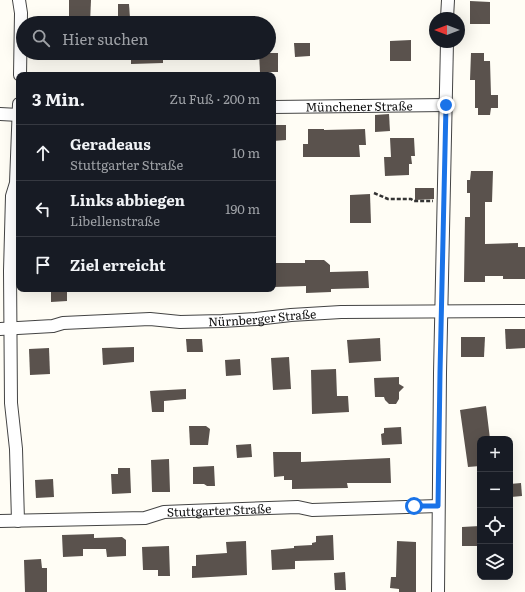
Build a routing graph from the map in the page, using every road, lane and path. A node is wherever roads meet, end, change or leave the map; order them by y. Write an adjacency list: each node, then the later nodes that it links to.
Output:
1 (19, 0): 4 (street)
2 (448, 0): 3 (street)
3 (447, 12)
4 (21, 16)
5 (447, 48): 8 (street)
6 (20, 60): 7 (street)
7 (20, 72)
8 (446, 105): 9 (street, Münchener Straße); 14 (street)
9 (276, 107)
10 (0, 114): 11 (street)
11 (16, 115)
12 (16, 183): 17 (street)
13 (374, 193): 14 (path)
14 (443, 201): 16 (street)
15 (525, 311): 16 (street, Nürnberger Straße)
16 (441, 312): 17 (street, Nürnberger Straße); 18 (street)
17 (5, 329): 20 (street)
18 (438, 506): 20 (street, Stuttgarter Straße); 21 (street)
19 (0, 521): 20 (street, Stuttgarter Straße)
20 (18, 521)
21 (438, 592)

